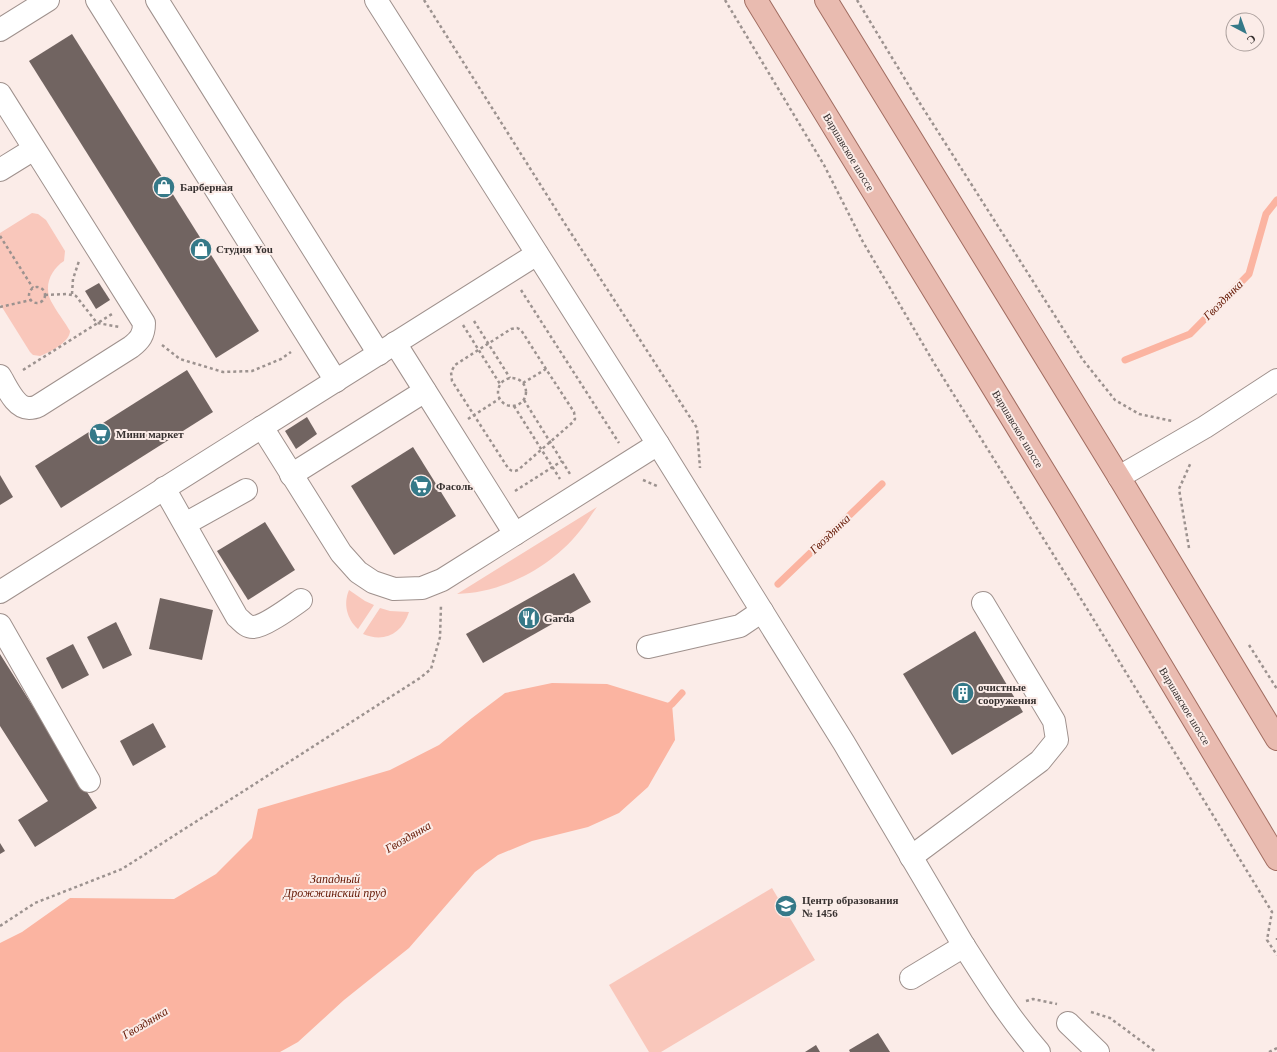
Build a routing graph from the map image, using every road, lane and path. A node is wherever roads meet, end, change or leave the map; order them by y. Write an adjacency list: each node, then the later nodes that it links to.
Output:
1 (48, 0): 9 (street)
2 (157, 0): 25 (street)
3 (376, 0): 14 (street)
4 (725, 0): 71 (path)
5 (756, 0): 68 (main road, Варшавское шоссе)
6 (826, 0): 48 (main road)
7 (857, 0): 40 (path)
8 (105, 3): 23 (street)
9 (0, 30)
10 (0, 94): 11 (street)
11 (34, 148): 12 (street); 18 (street)
12 (0, 170)
13 (0, 236): 15 (path)
14 (537, 254): 19 (street); 43 (street)
15 (33, 288): 16 (path); 17 (path)
16 (45, 295): 17 (path); 21 (path)
17 (30, 300): 20 (path)
18 (131, 302): 21 (path); 22 (street)
19 (457, 304): 24 (path); 25 (street); 26 (path)
20 (0, 307)
21 (97, 323): 22 (path); 29 (path)
22 (144, 331): 23 (path); 29 (street)
23 (310, 340): 30 (street)
24 (488, 344): 26 (path); 27 (path); 28 (path)
25 (387, 348): 30 (street); 34 (street)
26 (479, 350): 33 (path); 38 (path)
27 (546, 369): 32 (path); 42 (path)
28 (510, 378): 32 (path); 33 (path)
29 (2, 379)
30 (336, 380): 39 (street)
31 (1277, 380): 40 (street)
32 (523, 383): 36 (path)
33 (500, 384): 35 (path)
34 (425, 391): 41 (street); 47 (street)
35 (499, 399): 37 (path); 38 (path)
36 (524, 400): 37 (path); 42 (path)
37 (514, 406): 44 (path)
38 (474, 415): 41 (path); 44 (path)
39 (262, 427): 47 (street); 49 (street)
40 (1205, 427): 48 (street); 55 (path)
41 (450, 431): 52 (street)
42 (550, 442): 44 (path); 45 (path)
43 (658, 444): 51 (street); 60 (street)
44 (541, 449): 46 (path)
45 (562, 461): 46 (path); 51 (path)
46 (552, 467): 51 (path); 52 (path)
47 (292, 474): 56 (street)
48 (1119, 477): 65 (main road)
49 (164, 488): 53 (street); 57 (street)
50 (246, 490): 53 (street)
51 (577, 496): 54 (street)
52 (495, 503): 54 (street)
53 (185, 524): 58 (street)
54 (515, 534): 56 (street)
55 (1190, 552)
56 (442, 580): 69 (path)
57 (0, 592)
58 (301, 600)
59 (983, 603): 67 (street)
60 (762, 611): 63 (street); 67 (street)
61 (0, 625): 66 (street)
62 (1248, 643): 64 (path)
63 (648, 647)
64 (1277, 689)
65 (1277, 739)
66 (88, 781)
67 (911, 857): 70 (street)
68 (1277, 859)
69 (0, 926)
70 (964, 946): 72 (street); 75 (street)
71 (1277, 955)
72 (911, 978)
73 (1068, 1023): 76 (street)
74 (1277, 1048): 77 (path)
75 (1039, 1052)
76 (1098, 1052)
77 (1269, 1052)

